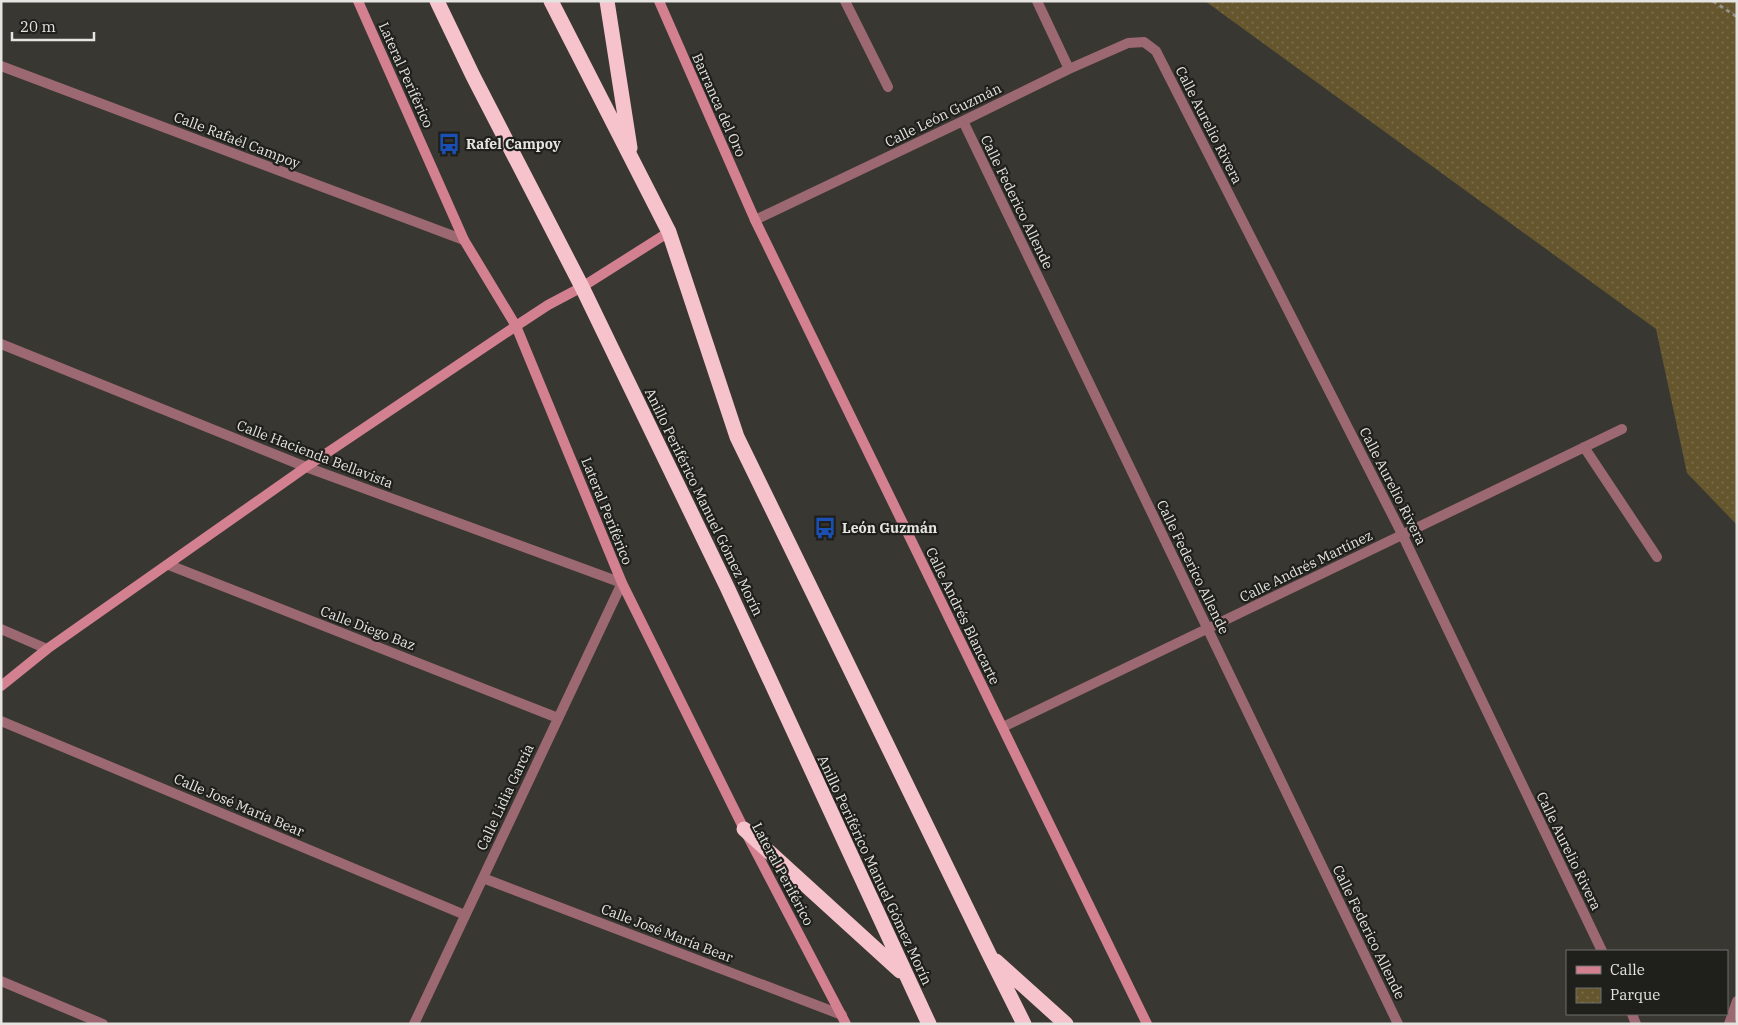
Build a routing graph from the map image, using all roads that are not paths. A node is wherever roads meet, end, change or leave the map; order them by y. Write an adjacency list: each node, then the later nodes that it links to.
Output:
1 (358, 1): 16 (street, Lateral Periférico)
2 (437, 1): 17 (highway, Anillo Periférico Manuel Gómez Morín)
3 (551, 1): 13 (highway)
4 (607, 1): 13 (highway)
5 (659, 1): 14 (street, Barranca del Oro)
6 (845, 1): 11 (street)
7 (1037, 1): 10 (street)
8 (1144, 42): 10 (street, Calle León Guzmán); 23 (street, Calle Aurelio Rivera)
9 (1, 66): 16 (street, Calle Rafaél Campoy)
10 (1069, 69): 12 (street, Calle León Guzmán)
11 (888, 87)
12 (963, 122): 14 (street, Calle León Guzmán); 27 (street, Calle Federico Allende)
13 (632, 162): 15 (highway)
14 (755, 220): 33 (street, Calle Andrés Blancarte)
15 (669, 232): 17 (street); 38 (highway)
16 (464, 240): 18 (street, Lateral Periférico)
17 (582, 287): 18 (street); 39 (highway, Anillo Periférico Manuel Gómez Morín)
18 (516, 326): 22 (street); 26 (street, Lateral Periférico)
19 (1, 344): 22 (street, Calle Hacienda Bellavista)
20 (1622, 429): 21 (street, Calle Andrés Martínez)
21 (1584, 447): 23 (street, Calle Andrés Martínez); 24 (street)
22 (306, 467): 25 (street); 26 (street, Calle Hacienda Bellavista)
23 (1402, 534): 27 (street, Calle Andrés Martínez); 37 (street, Calle Aurelio Rivera)
24 (1657, 557)
25 (169, 565): 29 (street); 31 (street, Calle Diego Baz)
26 (622, 583): 31 (street, Calle Lidia García); 34 (street, Lateral Periférico)
27 (1207, 628): 33 (street, Calle Andrés Martínez); 50 (street, Calle Federico Allende)
28 (1, 629): 29 (street)
29 (47, 649): 30 (street)
30 (1, 686)
31 (558, 718): 35 (street, Calle Lidia García)
32 (1, 721): 36 (street, Calle José María Bear)
33 (1003, 727): 49 (street, Calle Andrés Blancarte)
34 (744, 829): 39 (highway); 42 (street, Lateral Periférico)
35 (483, 878): 36 (street, Calle Lidia García); 42 (street, Calle José María Bear)
36 (465, 915): 45 (street, Calle Lidia García)
37 (1602, 950)
38 (989, 954): 47 (highway); 48 (highway)
39 (906, 976): 46 (highway, Anillo Periférico Manuel Gómez Morín)
40 (1, 981): 44 (street)
41 (1737, 1001): 43 (street)
42 (844, 1019)
43 (1728, 1023)
44 (103, 1024)
45 (414, 1024)
46 (929, 1024)
47 (1024, 1024)
48 (1066, 1024)
49 (1147, 1024)
50 (1398, 1024)

